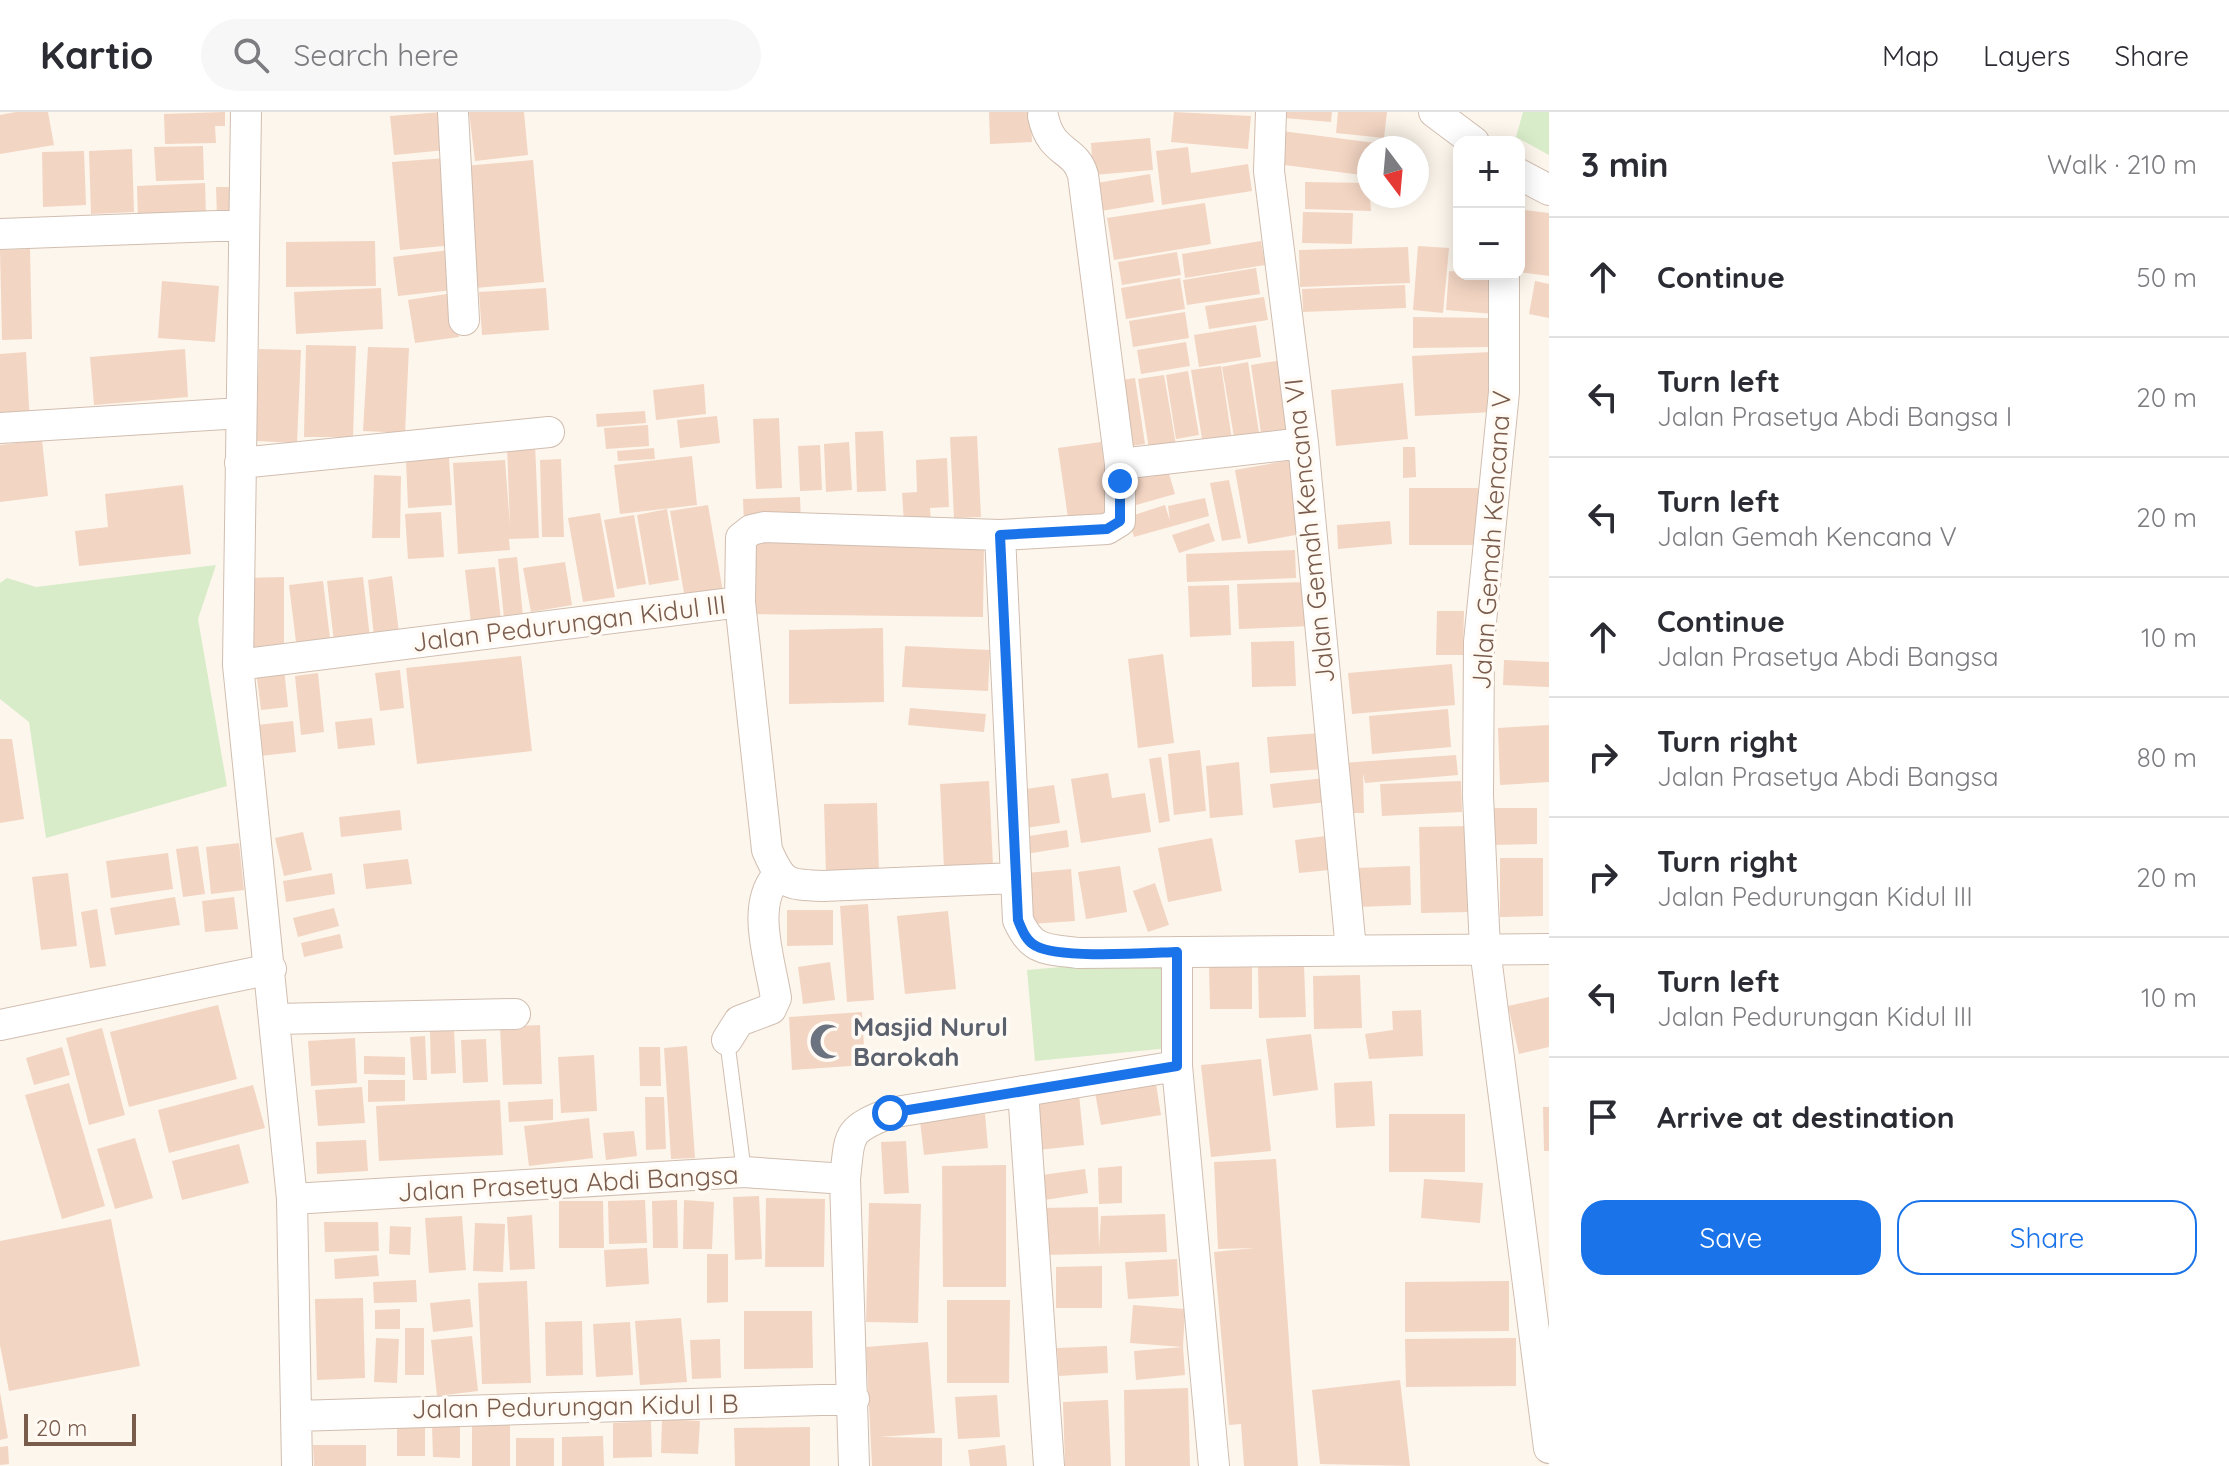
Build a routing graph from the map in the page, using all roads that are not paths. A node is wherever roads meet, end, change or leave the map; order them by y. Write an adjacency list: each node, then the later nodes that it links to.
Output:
1 (246, 112): 9 (street)
2 (453, 112): 12 (street)
3 (1271, 112): 16 (street, Jalan Gemah Kencana VI)
4 (1434, 112): 6 (street)
5 (1043, 116): 18 (street)
6 (1475, 131)
7 (1525, 177): 8 (street)
8 (1549, 190)
9 (244, 225): 10 (street); 13 (street)
10 (0, 234)
11 (1504, 280): 24 (street, Jalan Gemah Kencana V)
12 (464, 320)
13 (241, 413): 14 (street); 17 (street)
14 (0, 428)
15 (549, 432): 17 (street)
16 (1303, 443): 18 (street); 26 (street, Jalan Gemah Kencana VI)
17 (240, 463): 21 (street)
18 (1120, 464): 19 (street, Jalan Pedurungan Kidul III)
19 (1000, 535): 20 (street, Jalan Pedurungan Kidul III); 23 (street)
20 (740, 602): 21 (street, Jalan Pedurungan Kidul III); 22 (street)
21 (238, 665): 28 (street)
22 (778, 875): 23 (street); 32 (street)
23 (1016, 878): 27 (street)
24 (1485, 949): 25 (street); 26 (street); 40 (street, Jalan Gemah Kencana V)
25 (1549, 949)
26 (1351, 950): 27 (street)
27 (1177, 952): 33 (street)
28 (271, 969): 30 (street); 31 (street)
29 (515, 1014): 30 (street)
30 (275, 1019): 37 (street)
31 (0, 1025)
32 (727, 1040): 35 (lane)
33 (1177, 1066): 34 (street); 44 (street)
34 (1023, 1091): 36 (street); 43 (street)
35 (744, 1172): 36 (street, Jalan Prasetya Abdi Bangsa); 37 (street, Jalan Prasetya Abdi Bangsa)
36 (845, 1179): 38 (street)
37 (292, 1199): 39 (street)
38 (854, 1399): 39 (street, Jalan Pedurungan Kidul I B); 42 (street)
39 (296, 1416): 41 (street)
40 (1549, 1448)
41 (297, 1466)
42 (854, 1466)
43 (1049, 1466)
44 (1214, 1466)

